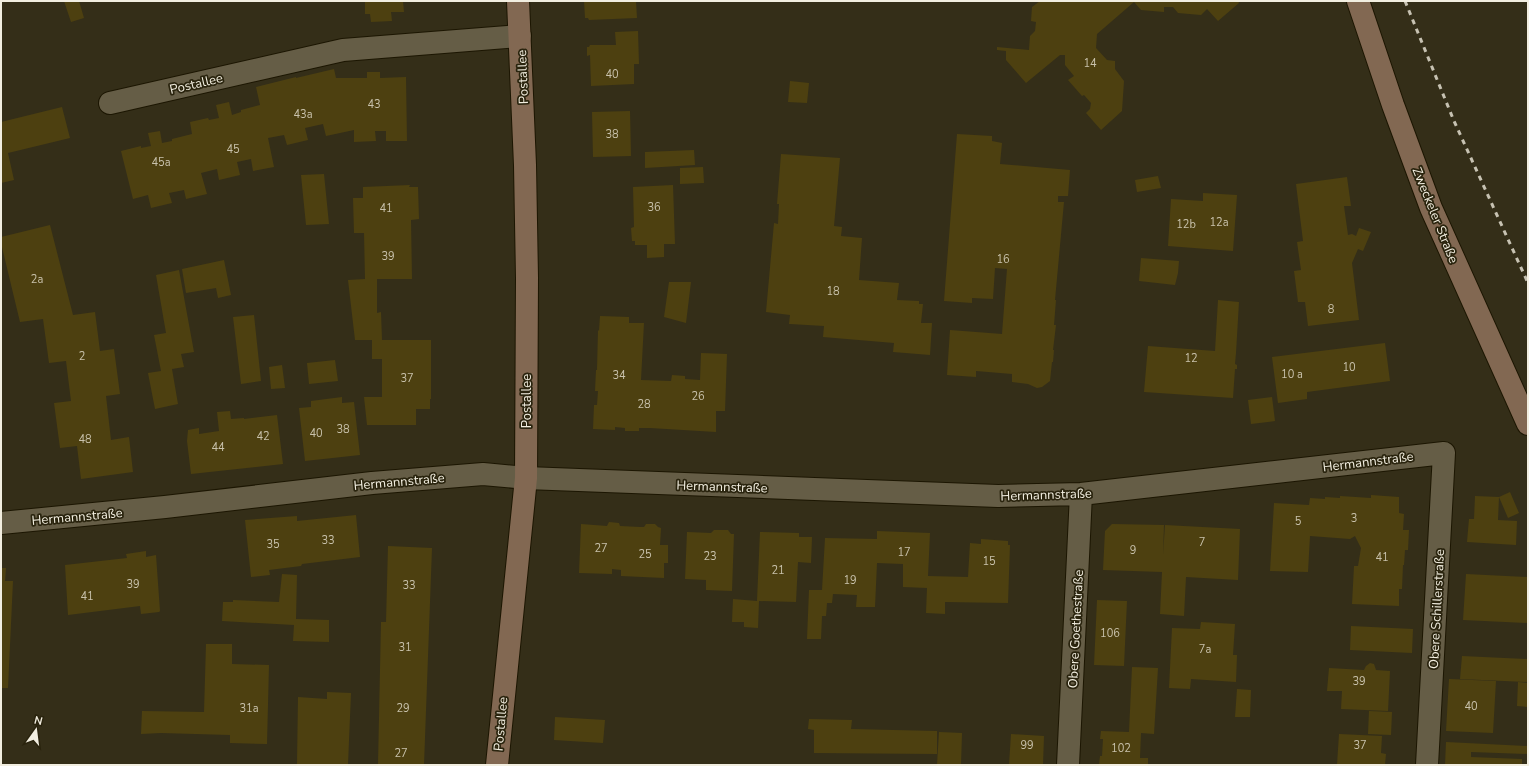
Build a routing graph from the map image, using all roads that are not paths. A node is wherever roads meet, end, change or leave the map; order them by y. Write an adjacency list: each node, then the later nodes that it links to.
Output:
1 (518, 1): 3 (street, Postallee)
2 (1358, 1): 5 (street, Zweckeler Straße)
3 (520, 36): 4 (street, Postallee); 7 (street, Postallee)
4 (110, 103)
5 (1528, 424)
6 (1444, 452): 8 (street, Hermannstraße); 12 (street, Obere Schillerstraße)
7 (526, 478): 8 (street, Hermannstraße); 9 (street, Hermannstraße); 10 (street, Postallee)
8 (1081, 494): 11 (street, Obere Goethestraße)
9 (1, 523)
10 (496, 765)
11 (1068, 765)
12 (1427, 765)

